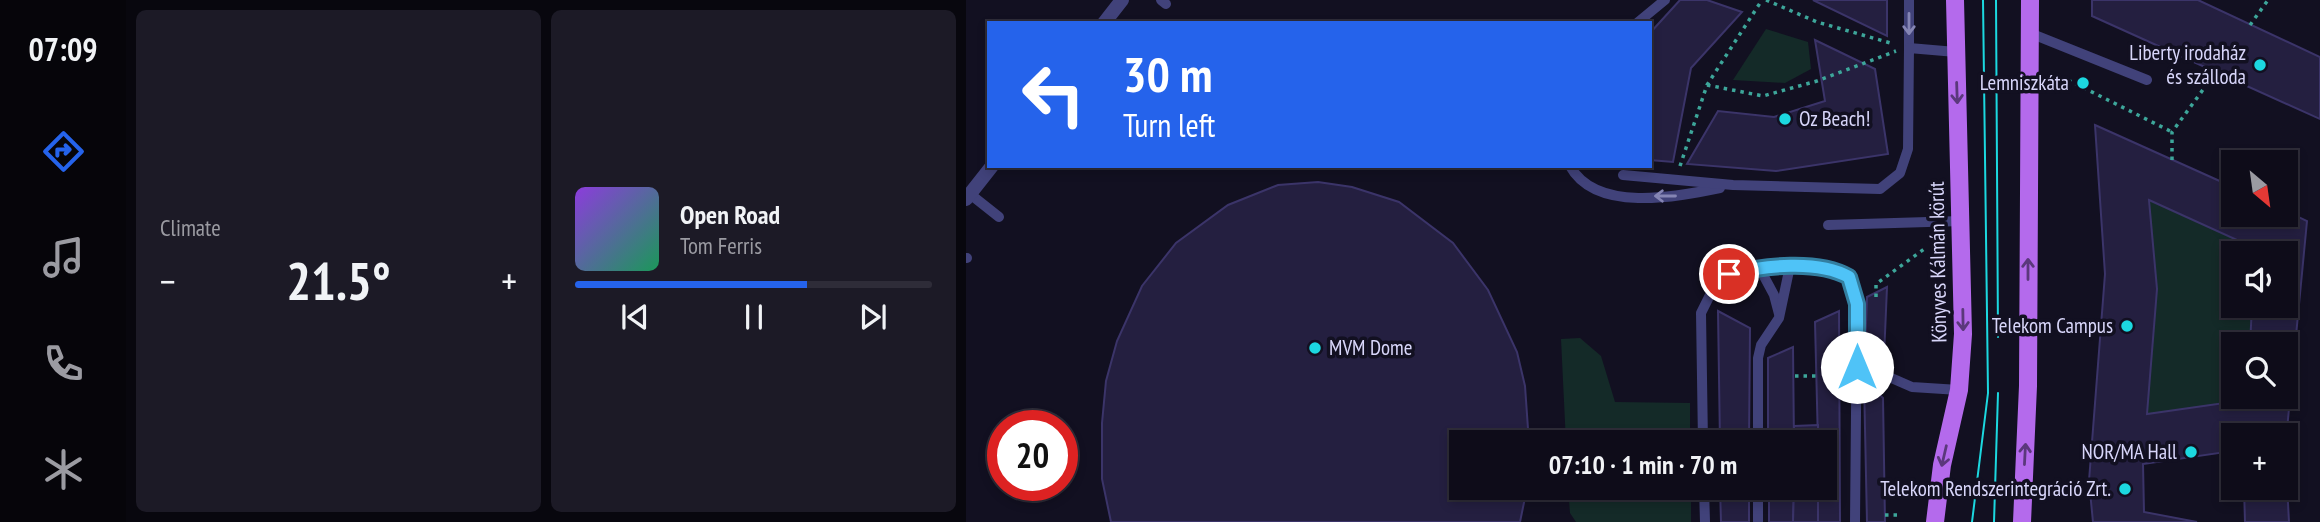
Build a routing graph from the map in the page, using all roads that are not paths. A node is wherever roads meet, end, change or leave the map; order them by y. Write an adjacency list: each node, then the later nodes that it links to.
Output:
1 (1122, 0): 6 (street)
2 (1665, 0): 7 (lane)
3 (1909, 0): 9 (lane, one-way to 9)
4 (1955, 0): 10 (main road, Könyves Kálmán körút)
5 (2030, 0): 8 (main road)
6 (1106, 21)
7 (1639, 21)
8 (2030, 33): 11 (lane); 33 (main road, one-way to 8)
9 (1909, 48): 10 (lane); 15 (lane)
10 (1956, 52): 18 (main road, Könyves Kálmán körút, one-way to 18)
11 (2147, 80)
12 (990, 168): 16 (street)
13 (1571, 168): 15 (lane, one-way to 13)
14 (1623, 175): 15 (lane)
15 (1733, 185)
16 (968, 196): 17 (lane)
17 (999, 217)
18 (1961, 221): 19 (lane); 24 (main road, Könyves Kálmán körút, one-way to 24)
19 (1828, 225)
20 (1790, 266): 21 (lane); 22 (lane); 23 (lane)
21 (1760, 269): 22 (lane); 25 (lane)
22 (1779, 318): 26 (lane)
23 (1857, 367): 24 (lane); 31 (lane)
24 (1959, 390): 32 (main road, Könyves Kálmán körút, one-way to 32)
25 (1703, 430)
26 (1758, 430)
27 (1704, 500): 29 (lane)
28 (1758, 500): 30 (lane)
29 (1705, 522)
30 (1758, 522)
31 (1855, 522)
32 (1935, 522)
33 (2022, 522)

